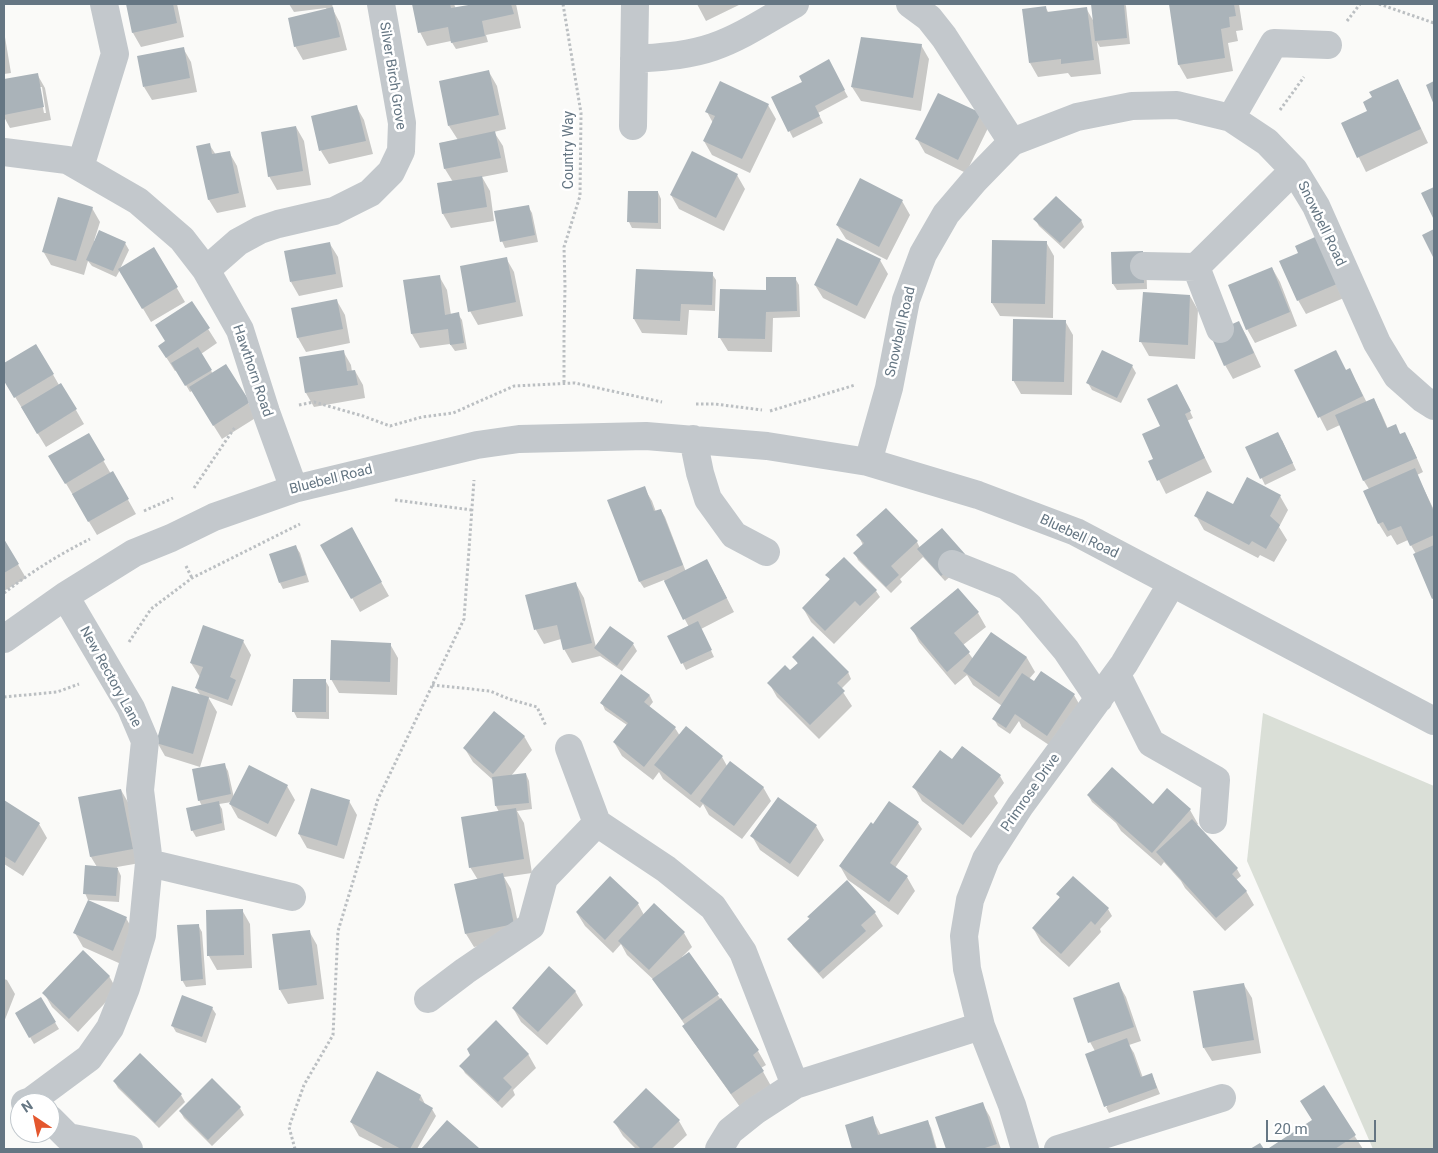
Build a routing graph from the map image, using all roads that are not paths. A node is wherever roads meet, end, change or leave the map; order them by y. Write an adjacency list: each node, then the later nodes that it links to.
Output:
1 (104, 4): 12 (street)
2 (381, 4): 16 (street, Silver Birch Grove)
3 (635, 4): 7 (street)
4 (794, 4): 7 (street)
5 (913, 4): 10 (street)
6 (1328, 45): 8 (street)
7 (634, 59): 9 (street)
8 (1231, 118): 10 (street, Snowbell Road); 13 (street, Snowbell Road)
9 (633, 126)
10 (1012, 142): 20 (street, Snowbell Road)
11 (4, 152): 12 (street, Hawthorn Road)
12 (80, 167): 16 (street, Hawthorn Road)
13 (1294, 170): 15 (street); 18 (street, Snowbell Road)
14 (1144, 266): 15 (street)
15 (1196, 267): 17 (street)
16 (206, 270): 21 (street, Hawthorn Road)
17 (1220, 330)
18 (1434, 406)
19 (693, 439): 20 (street, Bluebell Road); 21 (street, Bluebell Road); 22 (street)
20 (868, 462): 24 (street, Bluebell Road)
21 (294, 489): 25 (street, Bluebell Road)
22 (766, 552)
23 (952, 564): 28 (street)
24 (1172, 583): 27 (street, Primrose Drive); 29 (street, Bluebell Road)
25 (65, 596): 26 (street, Bluebell Road); 33 (street, New Rectory Lane)
26 (4, 639)
27 (1117, 675): 28 (street, Primrose Drive); 31 (street)
28 (1099, 699): 36 (street, Primrose Drive)
29 (1434, 722)
30 (569, 748): 32 (street)
31 (1213, 820)
32 (597, 823): 35 (street); 37 (street)
33 (149, 863): 34 (street); 38 (street, New Rectory Lane)
34 (292, 897)
35 (428, 999)
36 (981, 1026): 37 (street); 43 (street, Primrose Drive)
37 (795, 1085): 42 (street)
38 (47, 1093)
39 (1222, 1098): 44 (street)
40 (60, 1130): 41 (street)
41 (129, 1149)
42 (719, 1149)
43 (1025, 1149)
44 (1058, 1149)

